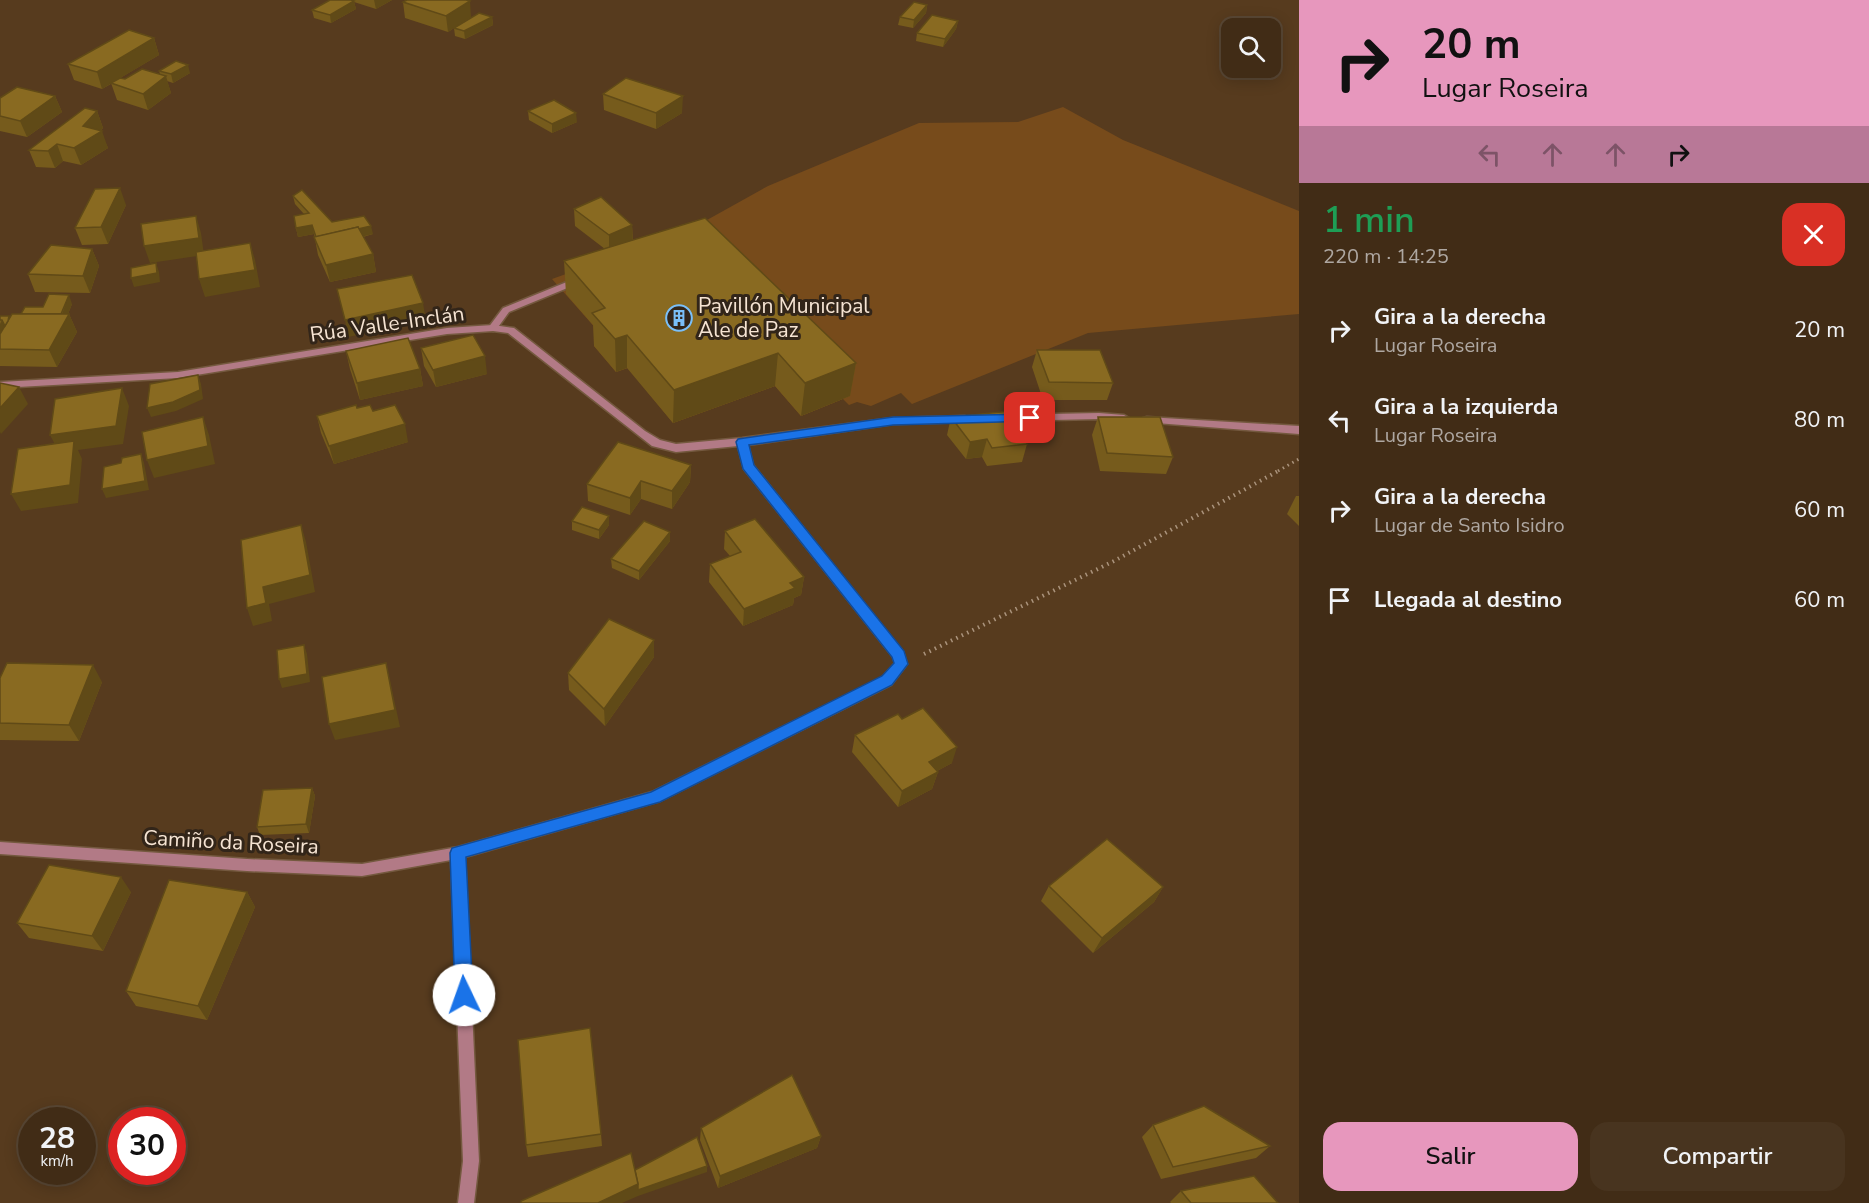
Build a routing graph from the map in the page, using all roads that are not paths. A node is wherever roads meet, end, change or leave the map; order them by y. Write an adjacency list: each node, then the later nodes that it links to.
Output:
1 (592, 275): 2 (street)
2 (493, 328): 3 (street, Rúa Valle-Inclán); 5 (street, Rúa Valle-Inclán)
3 (0, 385)
4 (1299, 430): 5 (street, Rúa Valle-Inclán)
5 (742, 442): 7 (street, Camiño da Roseira)
6 (0, 848): 7 (street, Camiño da Roseira)
7 (458, 853): 8 (street)
8 (466, 1203)

